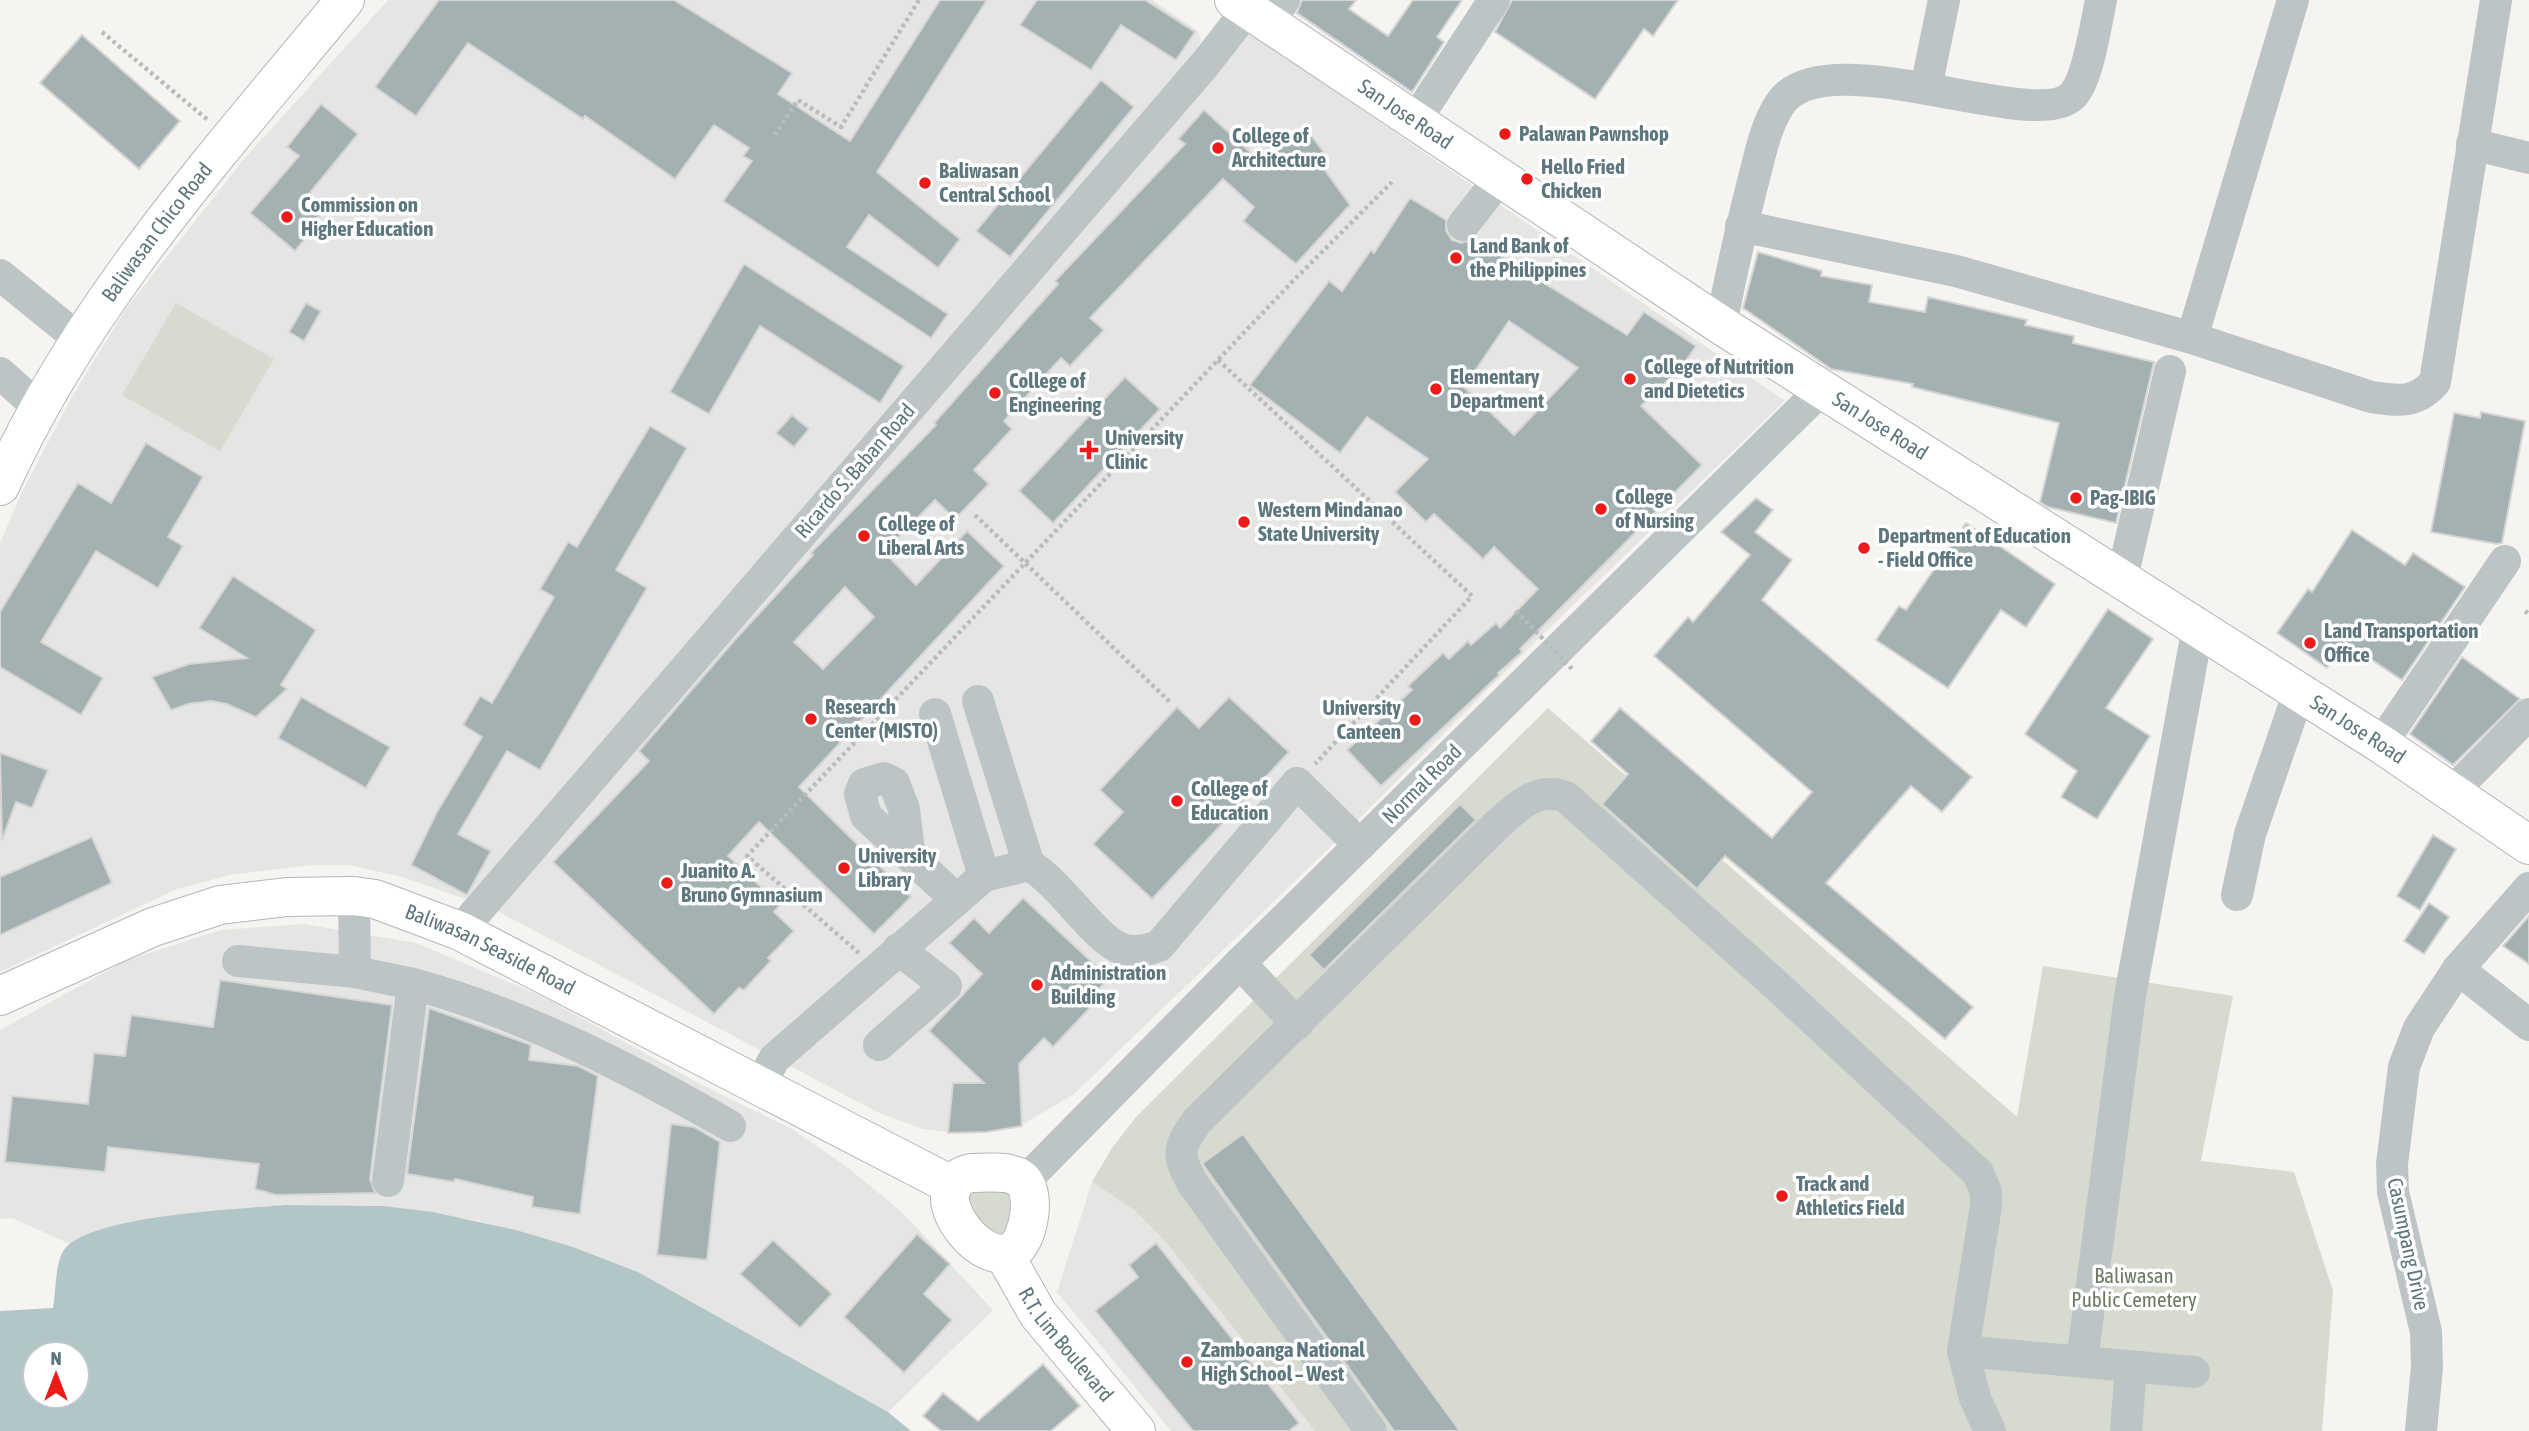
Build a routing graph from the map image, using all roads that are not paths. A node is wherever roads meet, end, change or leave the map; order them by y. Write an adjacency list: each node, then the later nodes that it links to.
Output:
1 (345, 0): 18 (main road, Baliwasan Chico Road)
2 (1494, 0): 9 (street)
3 (1944, 0): 8 (street)
4 (2101, 0): 8 (street)
5 (2293, 0): 17 (street)
6 (2496, 0): 10 (street)
7 (1259, 8): 9 (main road, San Jose Road); 42 (street, Ricardo S. Baban Road)
8 (1926, 88): 14 (street)
9 (1415, 121): 12 (main road, San Jose Road)
10 (2472, 144): 11 (street); 17 (street)
11 (2529, 158)
12 (1500, 178): 13 (street); 16 (main road, San Jose Road)
13 (1463, 225)
14 (1741, 226): 16 (street); 17 (street)
15 (0, 275): 18 (street)
16 (1721, 325): 21 (main road, San Jose Road)
17 (2192, 338)
18 (79, 340): 22 (main road, Baliwasan Chico Road)
19 (2170, 371): 25 (street)
20 (0, 373): 22 (street)
21 (1822, 388): 25 (main road, San Jose Road); 33 (street, Normal Road)
22 (39, 408): 23 (main road, Baliwasan Chico Road)
23 (1, 483)
24 (2505, 561): 31 (street)
25 (2122, 578): 26 (main road, San Jose Road)
26 (2198, 627): 27 (main road, San Jose Road); 60 (street)
27 (2299, 692): 31 (main road, San Jose Road); 39 (street)
28 (978, 701): 36 (street)
29 (935, 714): 37 (street)
30 (2529, 714): 32 (street)
31 (2381, 744): 32 (main road, San Jose Road)
32 (2453, 791): 34 (main road, San Jose Road)
33 (1360, 845): 36 (street); 45 (street, Normal Road)
34 (2529, 845)
35 (909, 852): 41 (street)
36 (1029, 865): 37 (street)
37 (984, 876): 41 (street)
38 (2529, 888): 46 (street, Casumpang Drive)
39 (2237, 895)
40 (354, 897): 42 (main road, Baliwasan Seaside Road); 47 (street); 49 (main road, Baliwasan Seaside Road)
41 (955, 898): 43 (street)
42 (460, 931): 53 (main road, Baliwasan Seaside Road)
43 (888, 959): 52 (street); 53 (street)
44 (238, 961): 47 (street)
45 (1240, 963): 50 (street); 56 (street, Normal Road)
46 (2458, 969): 51 (street); 67 (street, Casumpang Drive)
47 (355, 972): 48 (street)
48 (413, 984): 54 (street); 55 (street)
49 (0, 996)
50 (1297, 1024): 59 (street); 64 (street)
51 (2529, 1025)
52 (879, 1045)
53 (760, 1086): 57 (main road, Baliwasan Seaside Road)
54 (730, 1126)
55 (388, 1181)
56 (1024, 1182): 57 (main road); 58 (main road)
57 (953, 1186): 58 (main road)
58 (1004, 1254): 63 (main road, R.T. Lim Boulevard)
59 (1963, 1351): 60 (street); 65 (street)
60 (2082, 1361): 61 (street)
61 (2131, 1367): 62 (street); 66 (street)
62 (2194, 1372)
63 (1136, 1431)
64 (1371, 1431)
65 (1990, 1431)
66 (2126, 1431)
67 (2421, 1431)

